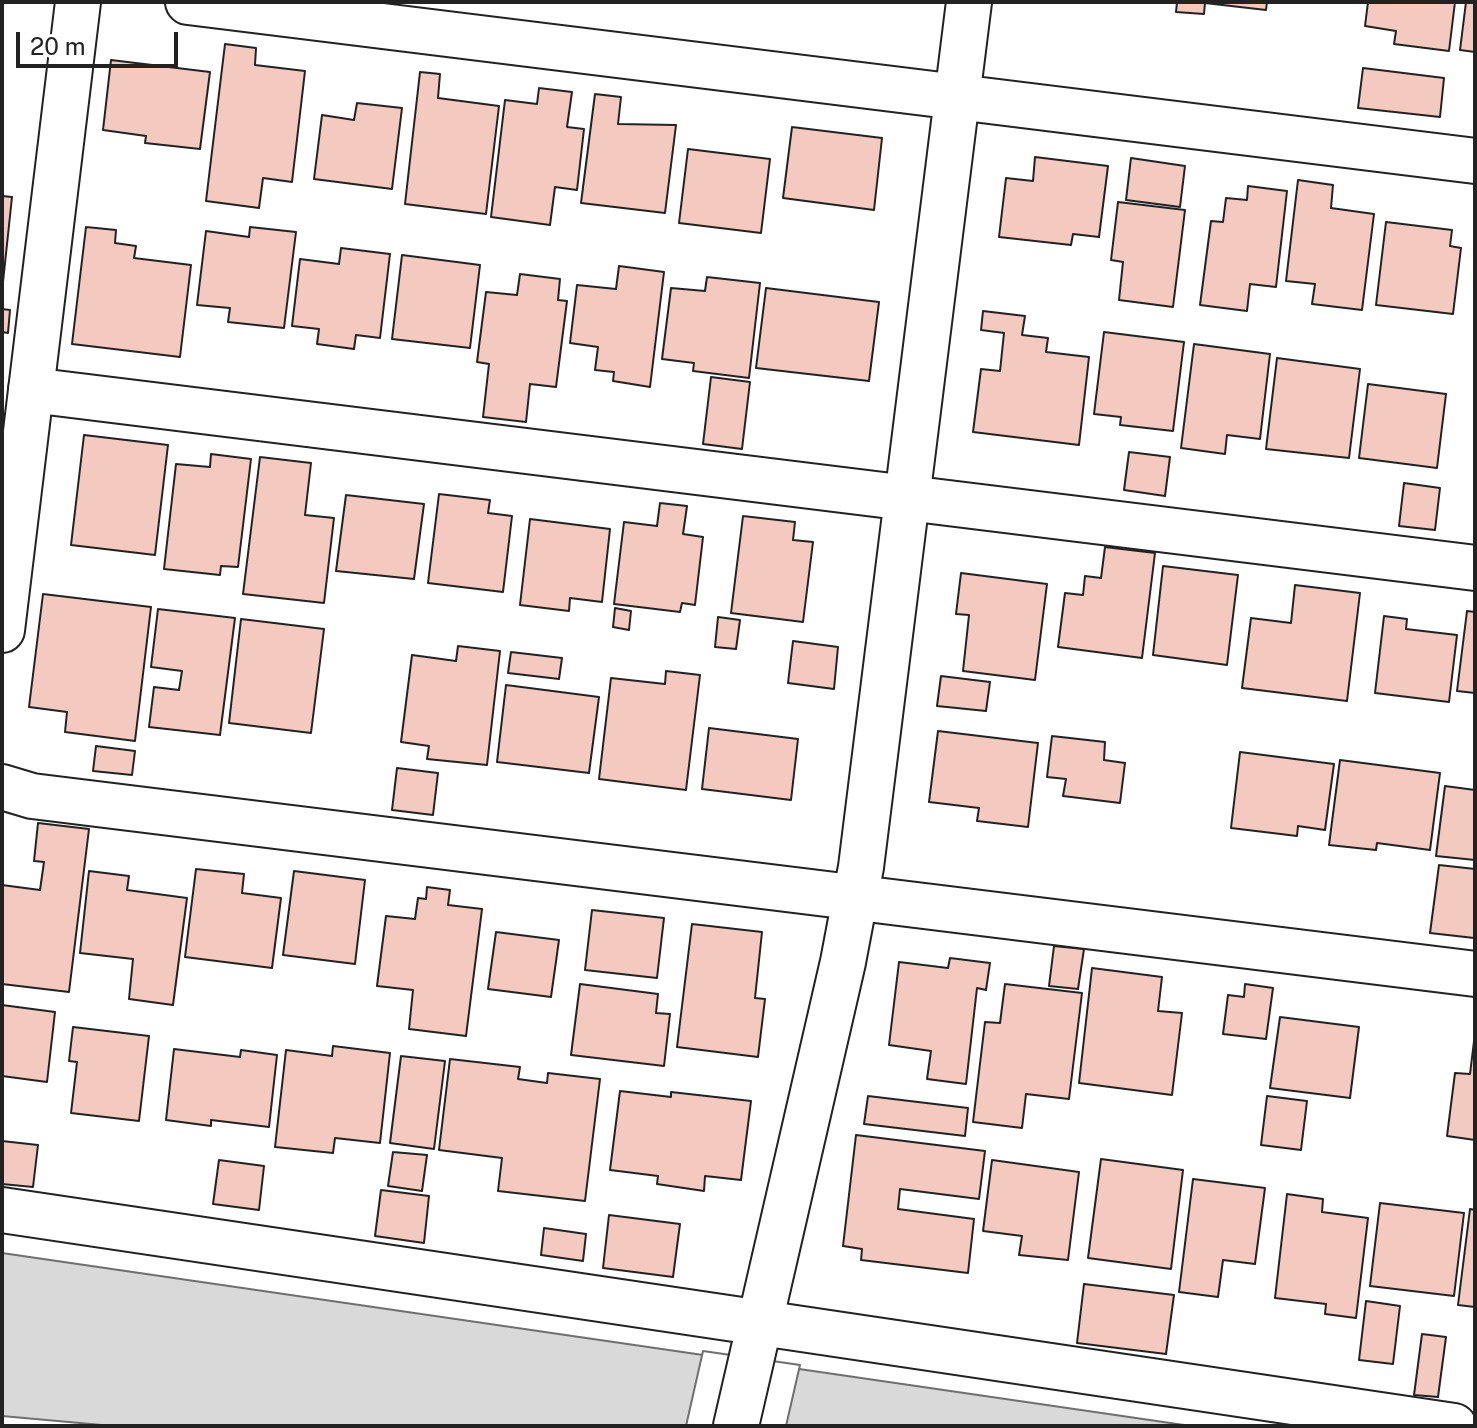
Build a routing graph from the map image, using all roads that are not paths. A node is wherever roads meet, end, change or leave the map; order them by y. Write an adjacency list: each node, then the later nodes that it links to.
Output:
1 (78, 2): 6 (street)
2 (188, 2): 4 (street)
3 (969, 2): 4 (street)
4 (957, 97): 5 (street); 7 (street)
5 (1475, 161)
6 (31, 390): 7 (street); 9 (street)
7 (908, 498): 8 (street); 11 (street)
8 (1475, 568)
9 (2, 630)
10 (2, 787): 11 (street)
11 (856, 898): 12 (street); 14 (street)
12 (1475, 974)
13 (2, 1210): 14 (street)
14 (757, 1337): 15 (street); 16 (street)
15 (736, 1426)
16 (1454, 1426)

